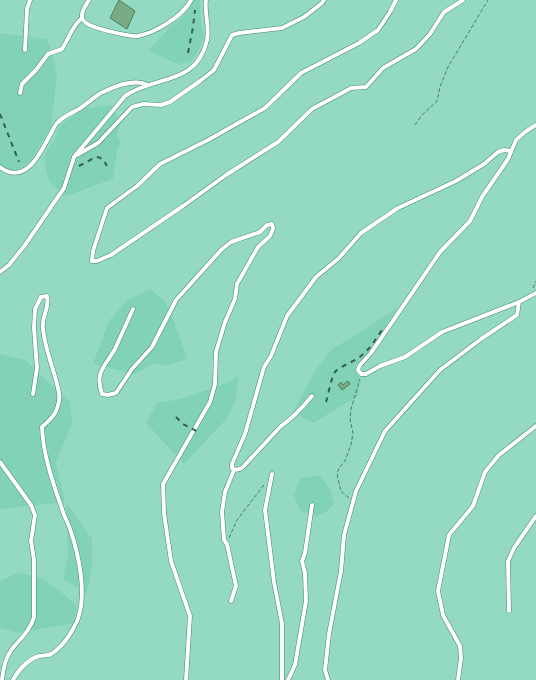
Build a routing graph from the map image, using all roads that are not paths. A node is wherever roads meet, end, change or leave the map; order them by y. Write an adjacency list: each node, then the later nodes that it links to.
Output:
1 (30, 0): 9 (lane)
2 (89, 0): 8 (lane)
3 (191, 0): 8 (lane)
4 (206, 0): 10 (lane)
5 (324, 0): 14 (lane)
6 (396, 0): 7 (lane)
7 (464, 0)
8 (82, 18): 11 (lane)
9 (25, 50)
10 (148, 85): 14 (lane); 15 (lane)
11 (20, 93)
12 (536, 125): 13 (lane)
13 (511, 151): 18 (lane); 24 (lane)
14 (74, 157): 16 (lane)
15 (0, 168)
16 (0, 272)
17 (536, 294): 18 (lane)
18 (519, 302): 35 (lane)
19 (133, 309): 32 (lane)
20 (33, 394): 31 (lane)
21 (312, 396): 24 (lane)
22 (536, 426): 36 (lane)
23 (0, 462): 30 (lane)
24 (234, 470): 28 (lane)
25 (272, 474): 33 (lane)
26 (312, 505): 34 (lane)
27 (536, 516): 29 (lane)
28 (232, 601)
29 (509, 612)
30 (2, 680)
31 (13, 680)
32 (186, 680)
33 (282, 680)
34 (288, 680)
35 (328, 680)
36 (458, 680)

